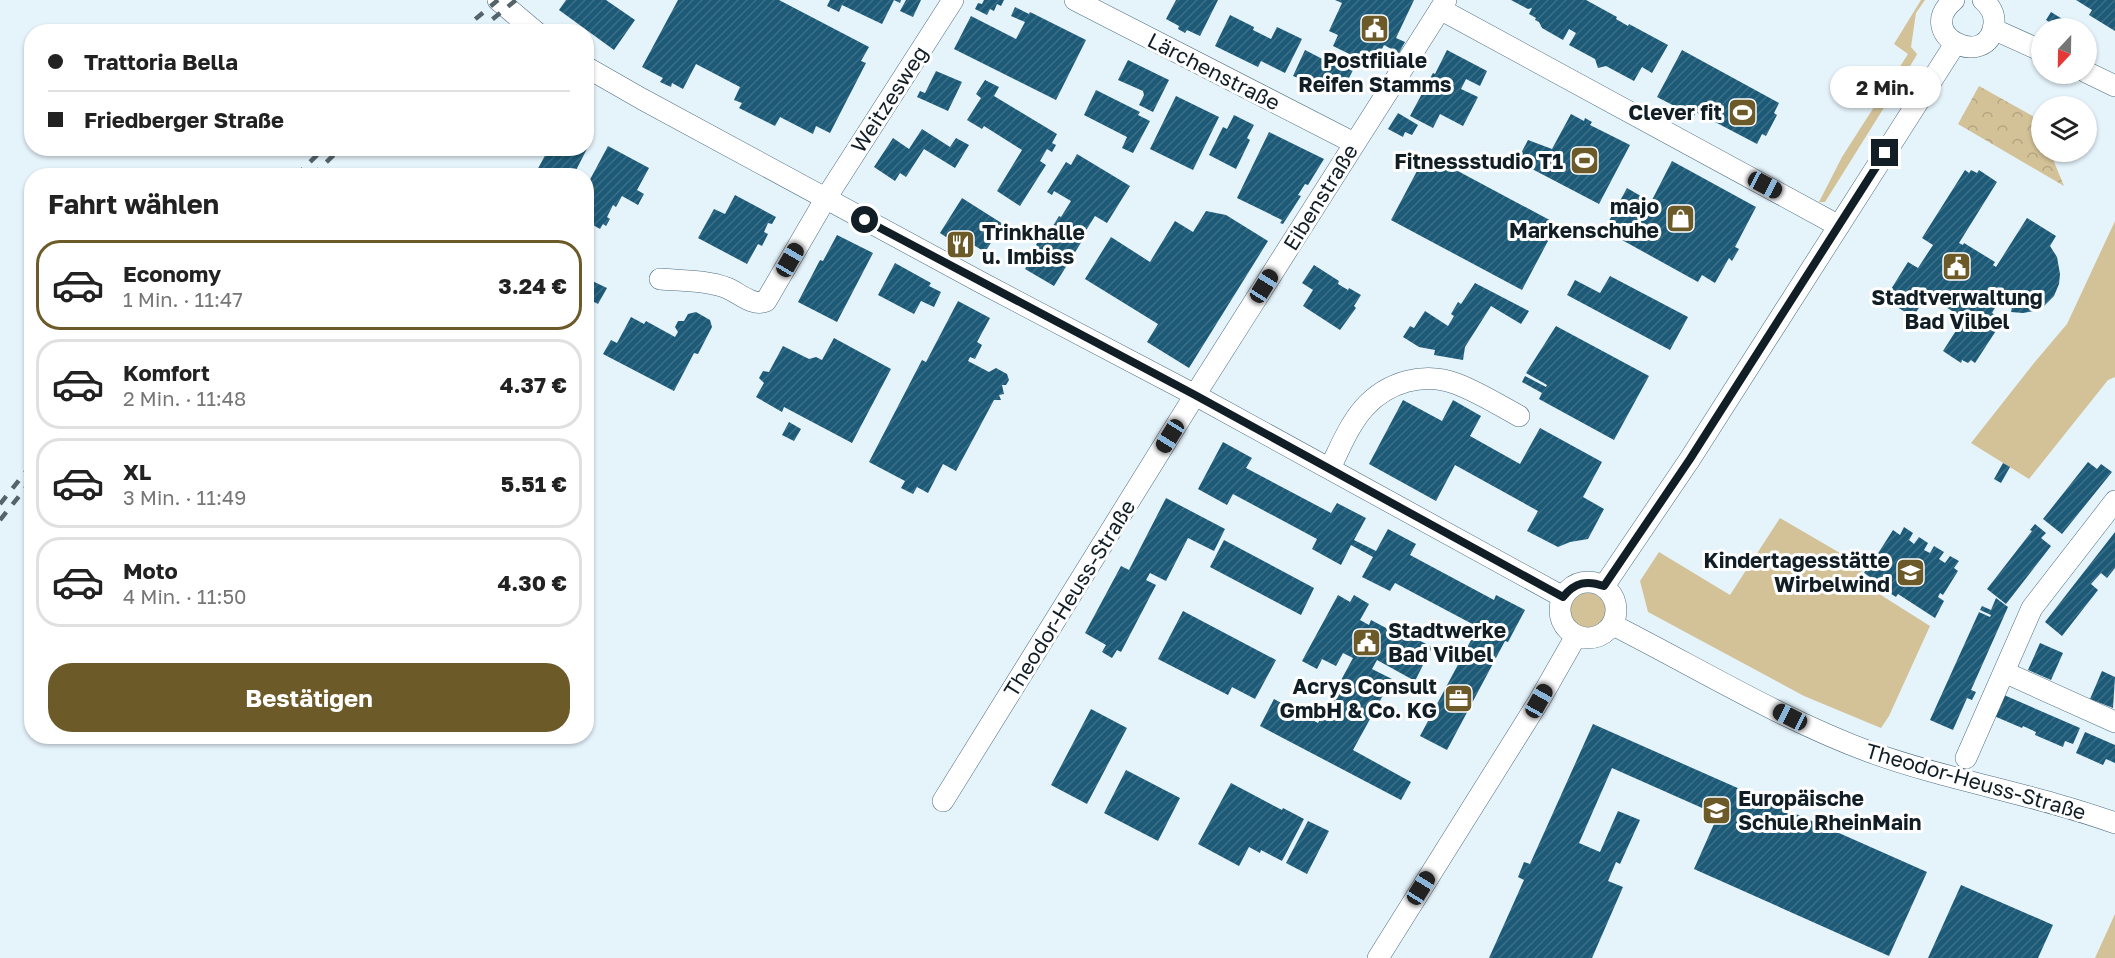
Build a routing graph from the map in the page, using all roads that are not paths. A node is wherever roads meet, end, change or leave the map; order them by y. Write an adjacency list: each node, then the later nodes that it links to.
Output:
1 (498, 0): 7 (street)
2 (953, 0): 15 (street, Weitzesweg)
3 (1075, 0): 14 (street, Lärchenstraße)
4 (1954, 0): 9 (street)
5 (1983, 0): 8 (street)
6 (1443, 5): 14 (street, Eibenstraße); 16 (street)
7 (526, 24)
8 (1993, 29): 9 (street); 10 (street)
9 (1955, 44): 16 (street)
10 (2031, 46)
11 (594, 71): 15 (street)
12 (2097, 77): 13 (street)
13 (2115, 86)
14 (1354, 143): 18 (street, Eibenstraße)
15 (826, 198): 17 (street); 18 (street)
16 (1839, 226): 22 (street)
17 (660, 279)
18 (1195, 395): 20 (street); 29 (street, Theodor-Heuss-Straße)
19 (1519, 416): 20 (street)
20 (1330, 468): 23 (street)
21 (2115, 501): 26 (street)
22 (1604, 586): 23 (street); 24 (street)
23 (1563, 597): 25 (street)
24 (1613, 625): 25 (street); 30 (street, Theodor-Heuss-Straße)
25 (1576, 636): 31 (street)
26 (2004, 672): 27 (street); 28 (street)
27 (2115, 722)
28 (1966, 758)
29 (943, 801)
30 (2115, 823)
31 (1378, 958)

